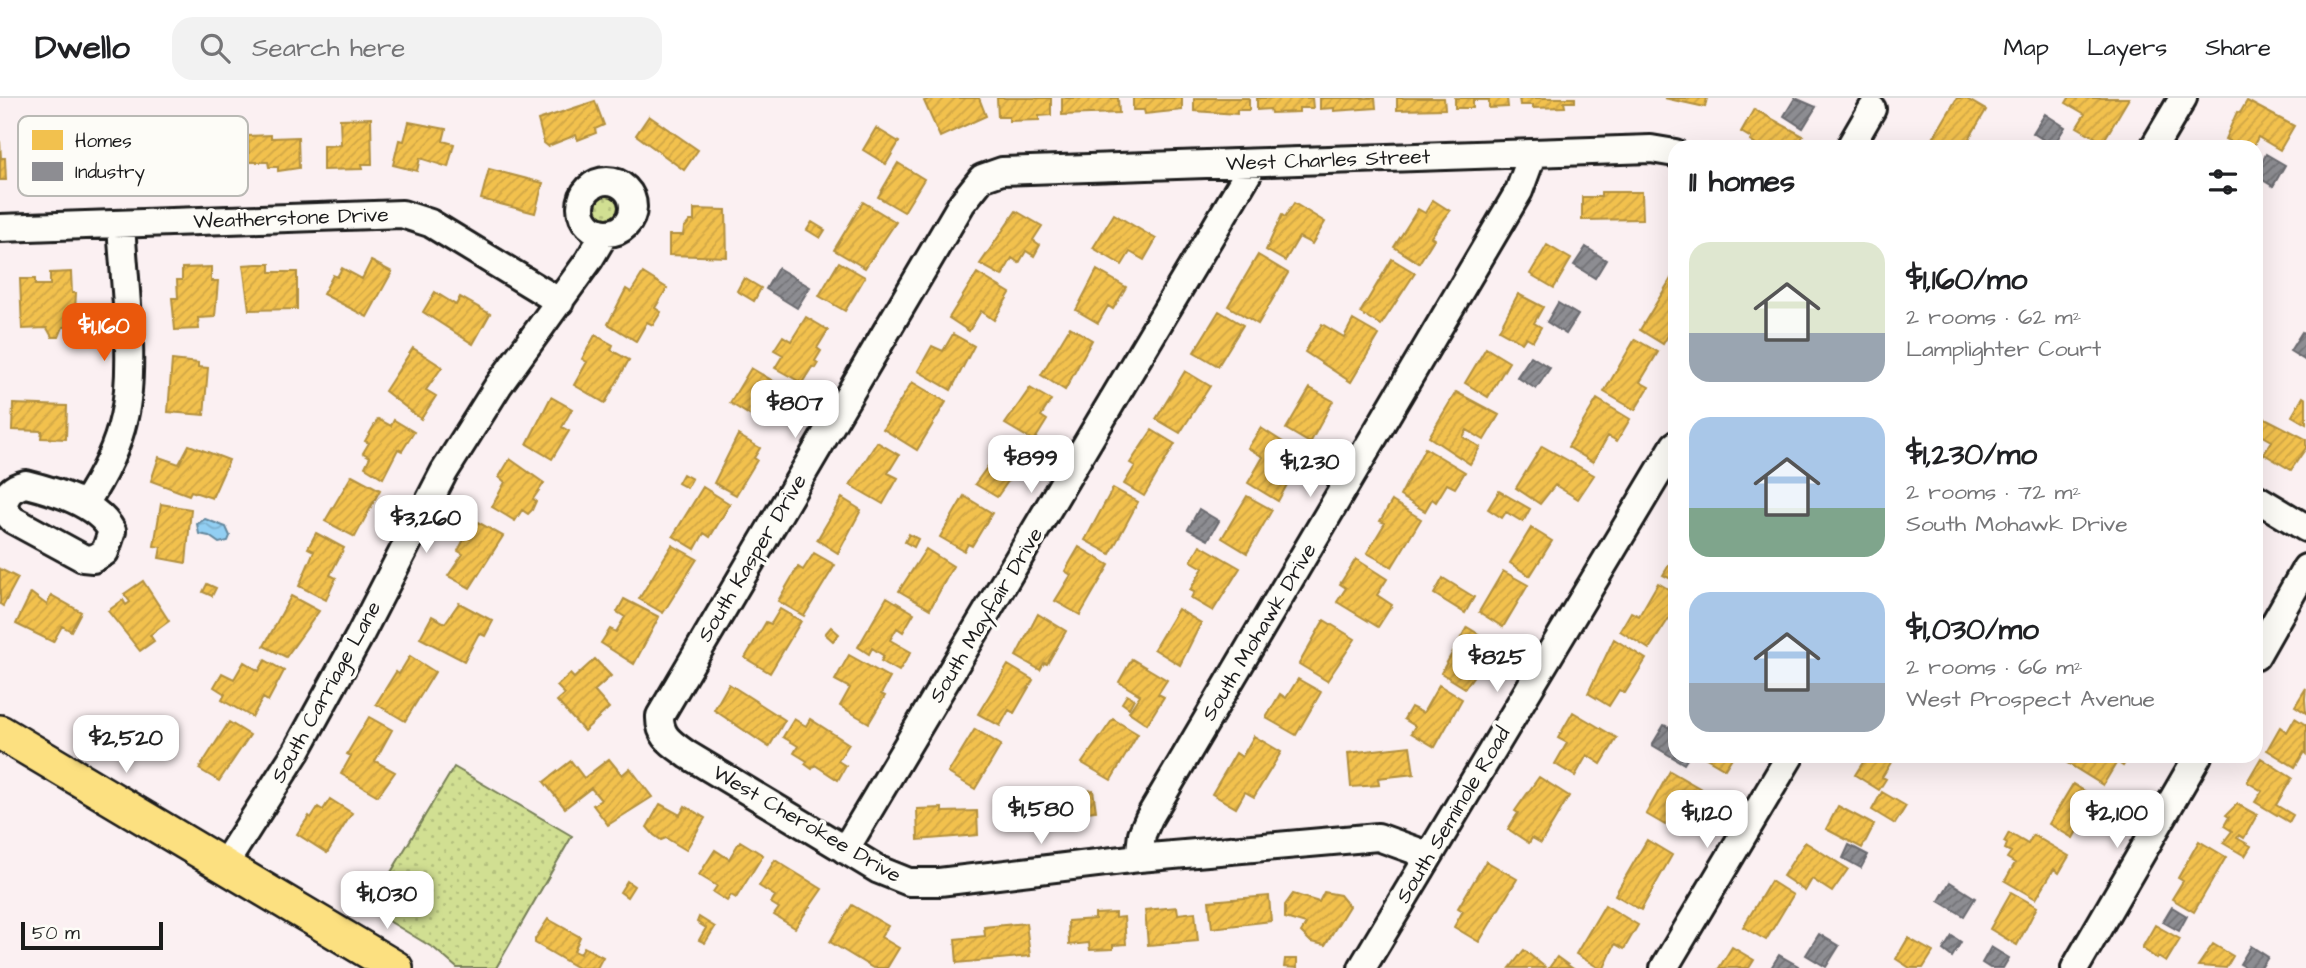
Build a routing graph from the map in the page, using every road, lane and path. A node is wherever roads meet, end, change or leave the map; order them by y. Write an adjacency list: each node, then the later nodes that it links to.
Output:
1 (2183, 98): 4 (street)
2 (1872, 109): 3 (street)
3 (1854, 140)
4 (2158, 140)
5 (1668, 152): 6 (street, West Charles Street)
6 (1533, 153): 7 (street, West Charles Street); 25 (street, South Mohawk Drive)
7 (1254, 163): 8 (street, West Charles Street); 23 (street, South Mayfair Drive)
8 (982, 178): 19 (street, South Kasper Drive)
9 (121, 224): 10 (street, Weatherstone Drive); 12 (street, Weatherstone Drive); 15 (street)
10 (0, 228)
11 (604, 233): 12 (street, South Carriage Lane)
12 (559, 302): 26 (street, South Carriage Lane)
13 (1668, 458): 24 (street, South Seminole Road)
14 (2263, 502): 16 (street)
15 (84, 505)
16 (2306, 528)
17 (2306, 568): 18 (street)
18 (2263, 644)
19 (660, 725): 23 (street, West Cherokee Drive)
20 (0, 732): 26 (main road)
21 (1786, 763): 29 (street)
22 (2194, 763): 30 (street)
23 (845, 850): 25 (street, West Cherokee Drive)
24 (1428, 855): 25 (street, West Cherokee Drive); 28 (street, South Seminole Road)
25 (1139, 858)
26 (224, 865): 27 (main road)
27 (396, 968)
28 (1362, 968)
29 (1664, 968)
30 (2075, 968)

